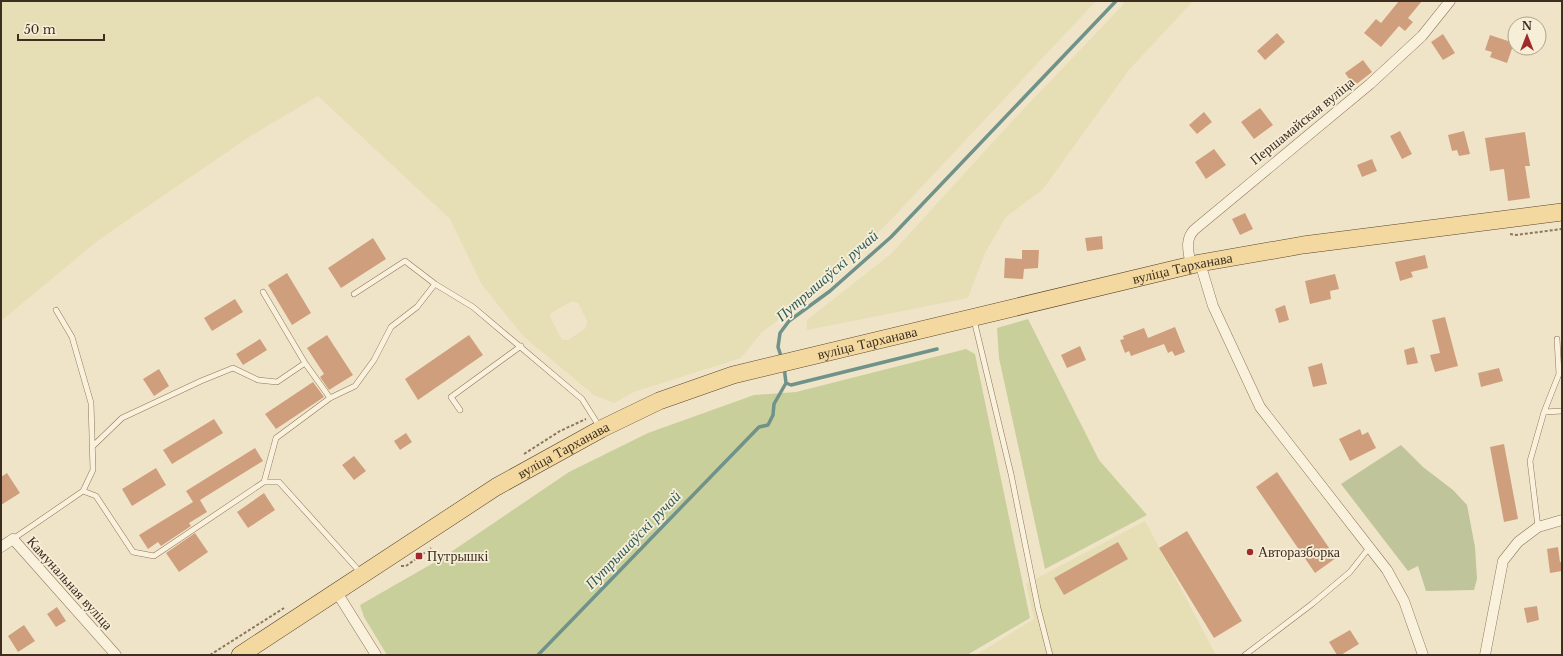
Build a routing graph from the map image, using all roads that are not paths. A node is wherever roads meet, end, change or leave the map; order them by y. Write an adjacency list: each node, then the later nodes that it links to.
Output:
1 (1450, 1): 3 (street, Першамайская вуліца)
2 (1562, 212): 3 (main road, вуліца Тарханава)
3 (1196, 265): 8 (main road, вуліца Тарханава); 24 (street)
4 (435, 284): 6 (lane); 10 (lane); 12 (lane)
5 (262, 292): 11 (lane)
6 (354, 294)
7 (56, 310): 17 (lane)
8 (973, 317): 16 (main road, вуліца Тарханава); 30 (lane)
9 (1557, 339): 15 (lane)
10 (521, 346): 13 (lane); 16 (lane)
11 (305, 363): 12 (lane); 17 (lane)
12 (330, 398): 18 (lane)
13 (460, 410)
14 (1562, 411): 15 (lane)
15 (1544, 412): 21 (lane)
16 (601, 429): 25 (main road, вуліца Тарханава)
17 (92, 448): 19 (lane)
18 (264, 482): 19 (lane); 25 (lane)
19 (83, 491): 22 (lane)
20 (1562, 520): 21 (street)
21 (1538, 527): 33 (street)
22 (12, 539): 23 (street, Камунальная вуліца); 27 (street, Камунальная вуліца)
23 (1, 547)
24 (1369, 548): 31 (lane); 32 (street)
25 (362, 574): 26 (main road, вуліца Тарханава)
26 (336, 591): 28 (main road, вуліца Тарханава); 29 (street)
27 (116, 655)
28 (240, 655)
29 (376, 655)
30 (1050, 655)
31 (1245, 655)
32 (1423, 655)
33 (1485, 655)

